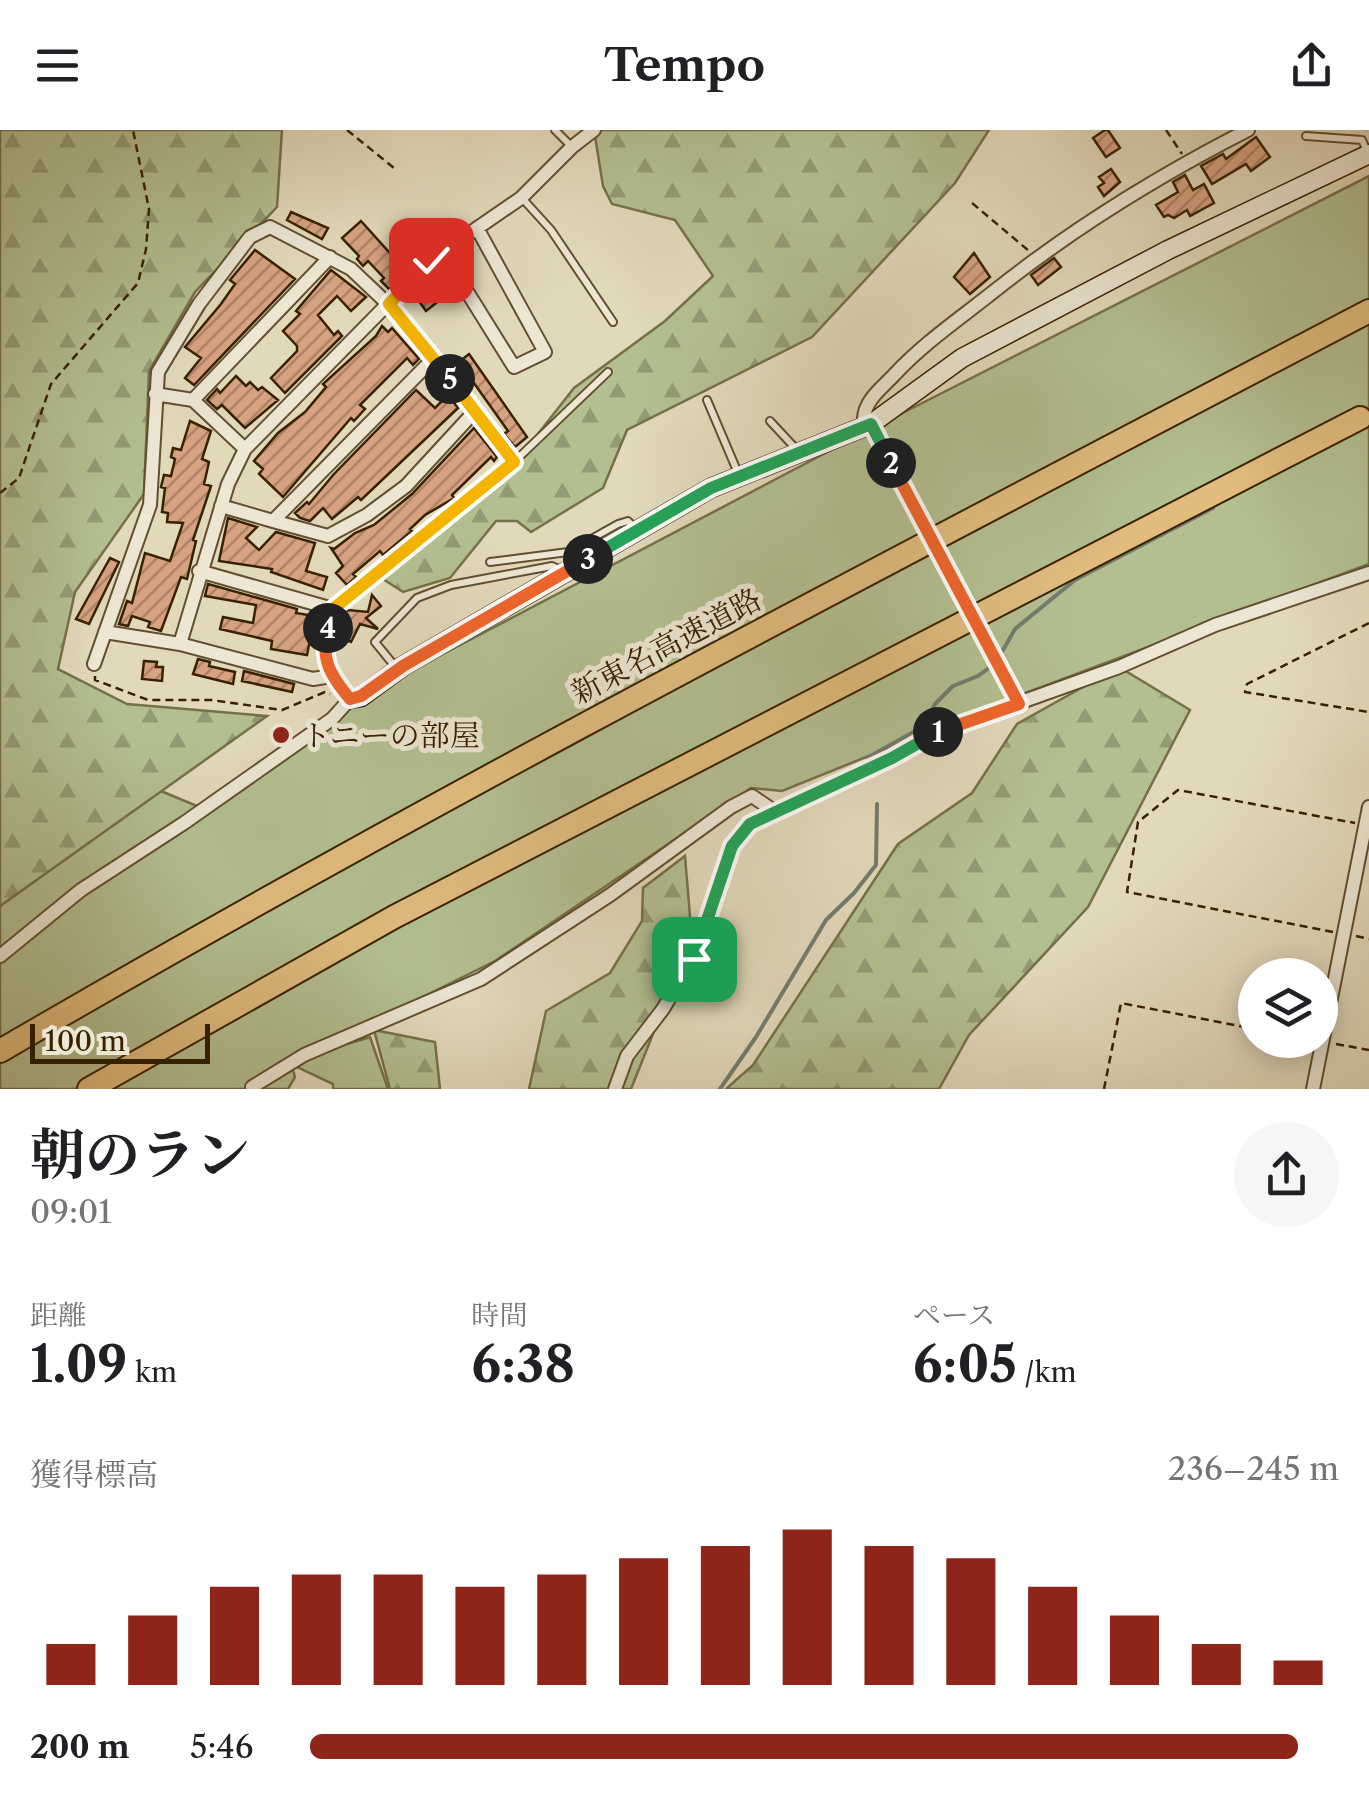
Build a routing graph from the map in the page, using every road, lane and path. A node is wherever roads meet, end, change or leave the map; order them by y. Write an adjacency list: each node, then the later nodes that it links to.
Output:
1 (132, 130): 34 (path)
2 (347, 130): 11 (path)
3 (555, 130): 8 (lane)
4 (594, 130): 8 (street)
5 (1166, 130): 10 (path)
6 (1248, 130): 10 (street)
7 (1306, 136): 9 (lane)
8 (572, 147): 12 (street)
9 (1369, 154): 29 (street)
10 (1188, 162): 17 (street)
11 (394, 168)
12 (522, 198): 14 (street); 20 (lane)
13 (972, 203): 17 (path)
14 (477, 228): 15 (street); 15 (street)
15 (443, 253): 18 (street)
16 (330, 257): 18 (street); 23 (street); 24 (street)
17 (1036, 257): 29 (street)
18 (389, 304): 21 (street); 30 (street)
19 (1369, 311): 61 (highway, 新東名高速道路)
20 (613, 322)
21 (433, 358): 26 (street); 36 (street)
22 (608, 372): 32 (lane)
23 (155, 394): 24 (street); 44 (street)
24 (194, 400): 30 (street)
25 (707, 400): 33 (lane)
26 (476, 410): 32 (street); 36 (street)
27 (1360, 418): 65 (highway)
28 (770, 421): 31 (lane)
29 (871, 424): 31 (street); 50 (street, bridge)
30 (245, 449): 35 (street)
31 (798, 453): 33 (street)
32 (514, 462): 42 (street)
33 (739, 477): 37 (street)
34 (0, 493)
35 (221, 506): 36 (street); 39 (street)
36 (273, 521)
37 (638, 530): 38 (lane); 40 (street)
38 (490, 562)
39 (200, 571): 42 (street); 45 (street)
40 (566, 572): 47 (street); 47 (lane)
41 (1369, 573): 50 (street)
42 (333, 609): 48 (street)
43 (1369, 623): 51 (path)
44 (106, 632): 45 (street); 46 (street)
45 (180, 644): 48 (street)
46 (94, 664): 49 (path)
47 (398, 670): 49 (street)
48 (331, 676): 49 (street)
49 (350, 699): 57 (street)
50 (1019, 704): 53 (street)
51 (1369, 712)
52 (1369, 808): 54 (street)
53 (774, 810): 64 (street); 66 (street)
54 (1366, 833): 55 (street); 55 (path)
55 (1344, 934): 56 (path); 58 (street)
56 (1369, 938)
57 (0, 956)
58 (1338, 963)
59 (1238, 1026): 67 (path)
60 (1338, 1045): 62 (path)
61 (0, 1050)
62 (1369, 1050)
63 (1319, 1058): 68 (street)
64 (252, 1087)
65 (88, 1089)
66 (615, 1089)
67 (1104, 1089)
68 (1313, 1089)

